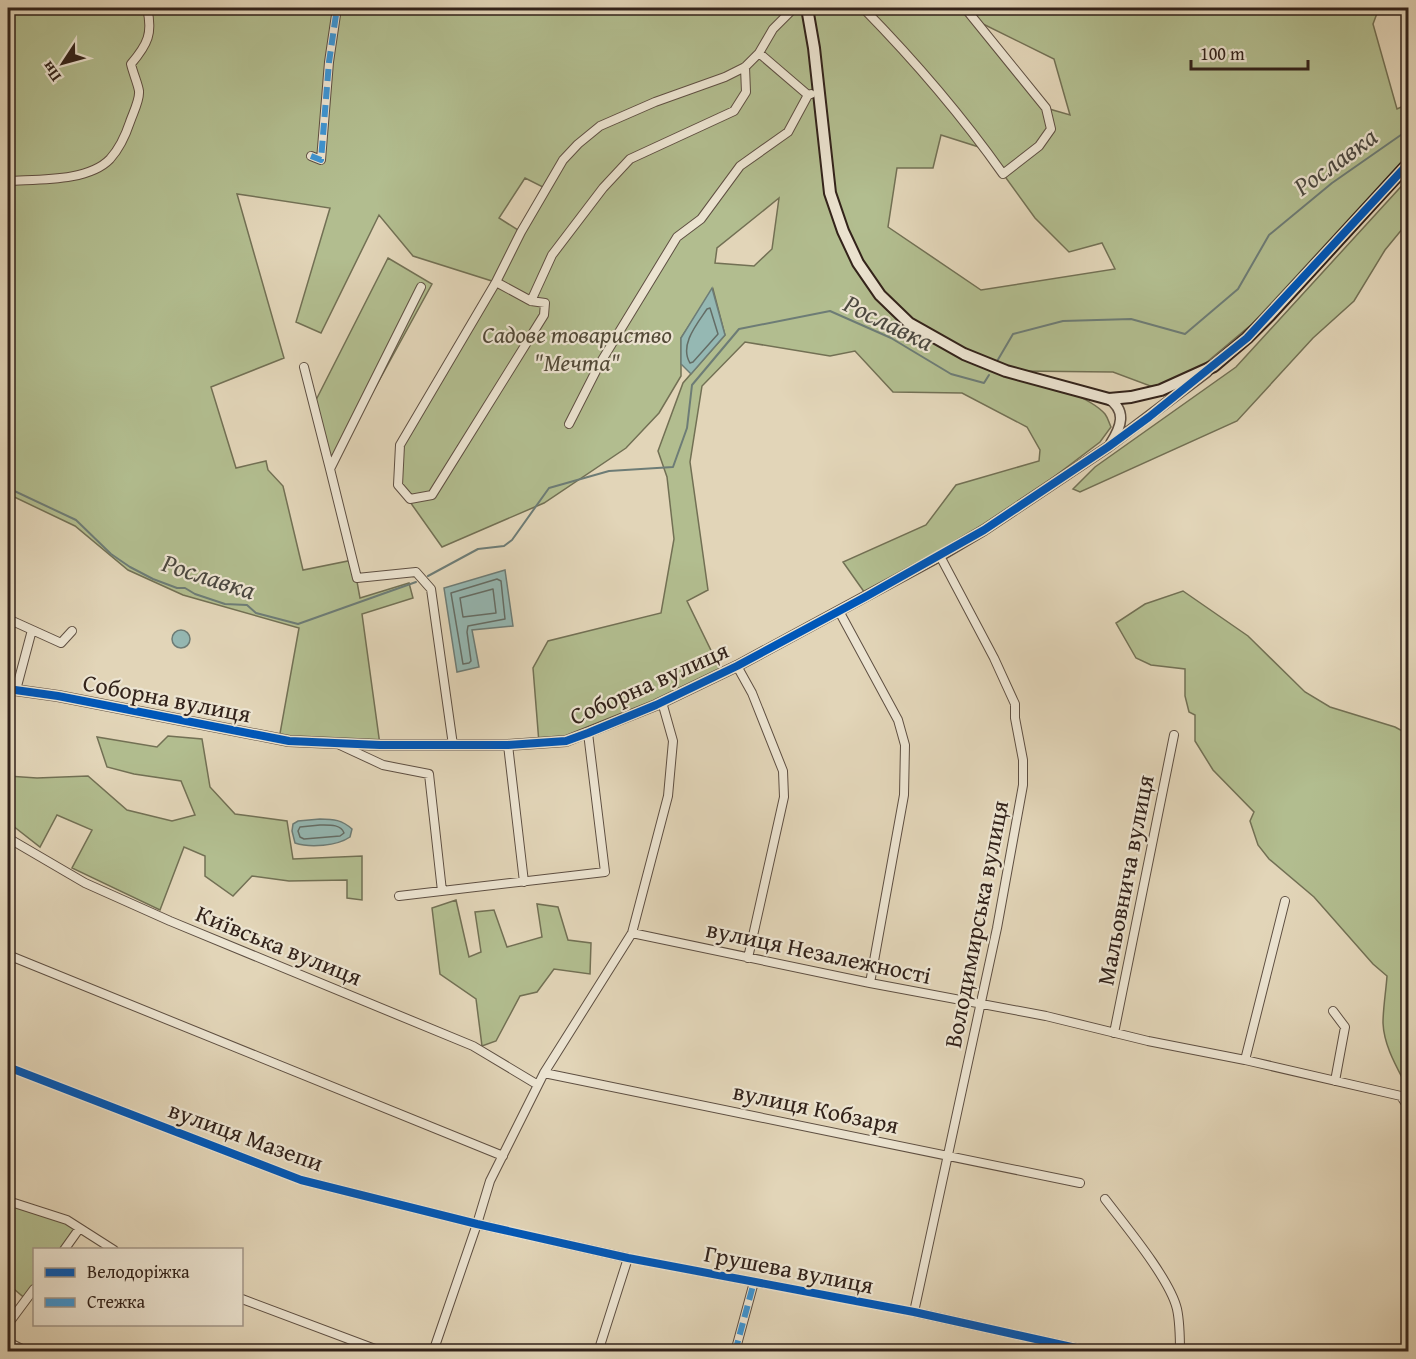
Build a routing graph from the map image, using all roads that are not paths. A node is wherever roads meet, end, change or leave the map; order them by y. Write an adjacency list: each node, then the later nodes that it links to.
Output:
1 (147, 8): 12 (street)
2 (338, 8): 10 (street)
3 (794, 8): 7 (street)
4 (807, 8): 9 (main road)
5 (863, 8): 6 (street)
6 (965, 8)
7 (759, 53): 8 (street); 9 (street)
8 (745, 67): 13 (street); 15 (street)
9 (813, 94): 18 (main road); 19 (street)
10 (311, 156)
11 (1408, 164): 16 (main road)
12 (8, 181)
13 (496, 282): 15 (street); 15 (street)
14 (421, 287): 21 (street)
15 (531, 301)
16 (1214, 366): 18 (main road); 20 (street, Соборна вулиця)
17 (304, 367): 21 (street)
18 (1109, 399): 20 (street)
19 (569, 424)
20 (1108, 447): 22 (street, Соборна вулиця)
21 (330, 469): 33 (street)
22 (940, 556): 23 (street, Соборна вулиця); 44 (street, Володимирська вулиця)
23 (839, 611): 27 (street, Соборна вулиця); 43 (street)
24 (8, 619): 25 (street)
25 (32, 630): 26 (street); 28 (street)
26 (72, 631)
27 (736, 666): 29 (street, Соборна вулиця); 42 (street)
28 (12, 690): 32 (street, Соборна вулиця)
29 (662, 702): 30 (street, Соборна вулиця); 40 (street)
30 (588, 733): 34 (street, Соборна вулиця); 36 (street)
31 (1174, 735): 46 (street, Мальовнича вулиця)
32 (338, 744): 33 (street, Соборна вулиця); 37 (street)
33 (453, 745): 34 (street, Соборна вулиця)
34 (508, 745): 36 (street)
35 (8, 838): 51 (street, Київська вулиця)
36 (524, 882): 37 (street)
37 (442, 891): 38 (street)
38 (399, 896)
39 (1285, 901): 47 (street)
40 (632, 933): 42 (street, вулиця Незалежності); 49 (street)
41 (8, 955): 54 (street)
42 (748, 958): 43 (street, вулиця Незалежності)
43 (870, 983): 44 (street, вулиця Незалежності)
44 (980, 1004): 46 (street, вулиця Незалежності); 53 (street, Володимирська вулиця)
45 (1333, 1011): 50 (street)
46 (1114, 1033): 47 (street, вулиця Незалежності)
47 (1245, 1060): 50 (street, вулиця Незалежності)
48 (8, 1067): 58 (street, вулиця Мазепи)
49 (544, 1072): 51 (street); 53 (street, вулиця Кобзаря)
50 (1335, 1081): 52 (street, вулиця Незалежності)
51 (538, 1085): 54 (street)
52 (1408, 1107)
53 (949, 1155): 55 (street, вулиця Кобзаря); 66 (street, Володимирська вулиця)
54 (503, 1156): 58 (street)
55 (1080, 1183)
56 (1105, 1199): 75 (street)
57 (8, 1201): 59 (street)
58 (477, 1224): 62 (street, Грушева вулиця); 71 (street)
59 (79, 1229): 60 (street); 61 (street)
60 (65, 1248)
61 (111, 1248)
62 (628, 1258): 63 (street, Грушева вулиця); 72 (street)
63 (754, 1282): 66 (street, Грушева вулиця); 73 (street)
64 (33, 1290): 67 (street)
65 (243, 1299): 70 (street)
66 (914, 1312): 74 (street, Грушева вулиця)
67 (8, 1324)
68 (8, 1342): 69 (street)
69 (28, 1352)
70 (383, 1352)
71 (433, 1352)
72 (598, 1352)
73 (735, 1352)
74 (1094, 1352)
75 (1180, 1352)

